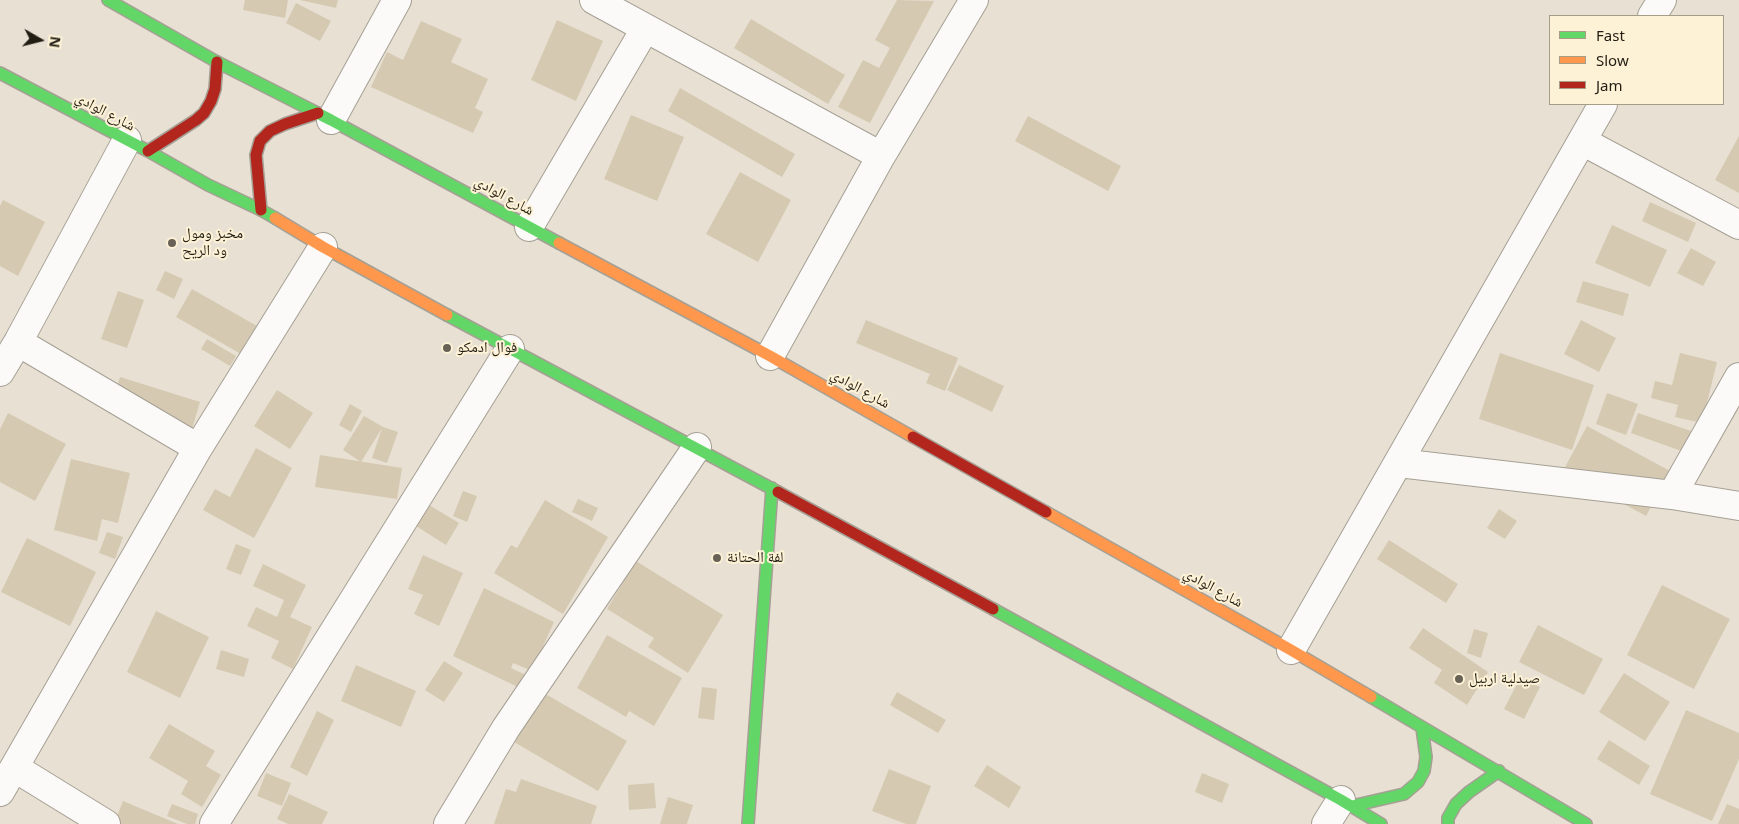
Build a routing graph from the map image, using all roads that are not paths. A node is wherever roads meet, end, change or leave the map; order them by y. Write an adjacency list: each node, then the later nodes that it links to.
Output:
1 (108, 0): 8 (main road, شارع الوادي)
2 (397, 0): 11 (street)
3 (594, 0): 7 (street)
4 (1662, 0): 6 (street)
5 (972, 1): 14 (street)
6 (1653, 15)
7 (645, 29): 14 (street); 17 (street)
8 (217, 62): 11 (main road, شارع الوادي); 13 (main road)
9 (0, 73): 13 (main road, شارع الوادي)
10 (1602, 105): 12 (street)
11 (325, 117): 15 (main road); 17 (main road, شارع الوادي)
12 (1582, 141): 16 (street); 26 (street)
13 (137, 146): 15 (main road, شارع الوادي); 19 (street)
14 (881, 156): 21 (street)
15 (261, 210): 18 (main road, شارع الوادي)
16 (1739, 225)
17 (529, 228): 21 (main road, شارع الوادي)
18 (323, 247): 20 (main road, شارع الوادي); 25 (street)
19 (18, 342): 22 (street); 25 (street)
20 (510, 348): 24 (main road, شارع الوادي); 37 (street)
21 (770, 356): 30 (main road, شارع الوادي)
22 (0, 372)
23 (1739, 377): 28 (street)
24 (697, 447): 27 (main road, شارع الوادي); 38 (street)
25 (198, 448): 32 (street)
26 (1399, 463): 28 (street); 30 (street)
27 (772, 488): 35 (main road, شارع الوادي); 39 (main road)
28 (1672, 495): 29 (street)
29 (1739, 506)
30 (1291, 650): 31 (main road, شارع الوادي)
31 (1422, 728): 33 (main road, شارع الوادي); 35 (main road)
32 (15, 768): 34 (street); 36 (street)
33 (1499, 771): 42 (main road); 43 (main road, شارع الوادي)
34 (0, 792)
35 (1346, 803): 40 (street); 41 (main road, شارع الوادي)
36 (106, 824)
37 (214, 824)
38 (448, 824)
39 (748, 824)
40 (1326, 824)
41 (1381, 824)
42 (1448, 824)
43 (1586, 824)

